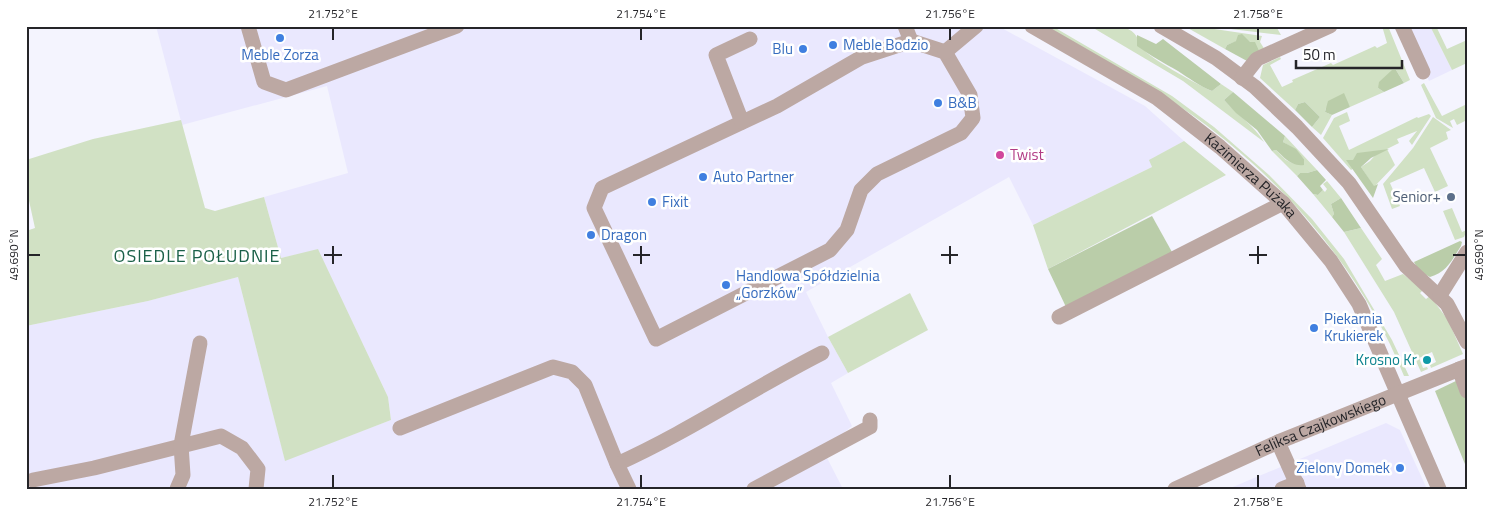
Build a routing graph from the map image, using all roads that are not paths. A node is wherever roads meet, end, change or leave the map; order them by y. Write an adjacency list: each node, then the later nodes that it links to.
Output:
1 (248, 26): 2 (street)
2 (458, 26)
3 (905, 26): 10 (street)
4 (976, 26): 11 (street)
5 (1032, 26): 15 (street, Kazimierza Pużaka)
6 (1161, 26): 13 (street)
7 (1330, 26): 13 (street)
8 (1402, 26): 12 (street)
9 (750, 39): 14 (street)
10 (911, 41): 11 (street); 14 (street)
11 (945, 52): 14 (street)
12 (1423, 72)
13 (1242, 78): 17 (street)
14 (742, 122)
15 (1283, 203): 18 (street); 24 (street, Kazimierza Pużaka)
16 (1467, 252): 17 (street)
17 (1440, 295): 19 (street)
18 (1059, 317)
19 (1467, 342)
20 (200, 343): 28 (street)
21 (822, 353): 29 (street)
22 (1463, 368): 23 (street); 24 (street, Feliksa Czajkowskiego)
23 (1467, 391)
24 (1399, 393): 27 (street, Feliksa Czajkowskiego); 38 (street, Kazimierza Pużaka)
25 (870, 420): 35 (street)
26 (400, 428): 29 (street)
27 (1278, 442): 31 (street); 36 (street, Feliksa Czajkowskiego)
28 (180, 445): 30 (street); 32 (street); 33 (street)
29 (617, 464): 34 (street)
30 (33, 482)
31 (1298, 486): 37 (street)
32 (178, 489)
33 (256, 489)
34 (628, 489)
35 (754, 489)
36 (1175, 489)
37 (1282, 489)
38 (1439, 489)

